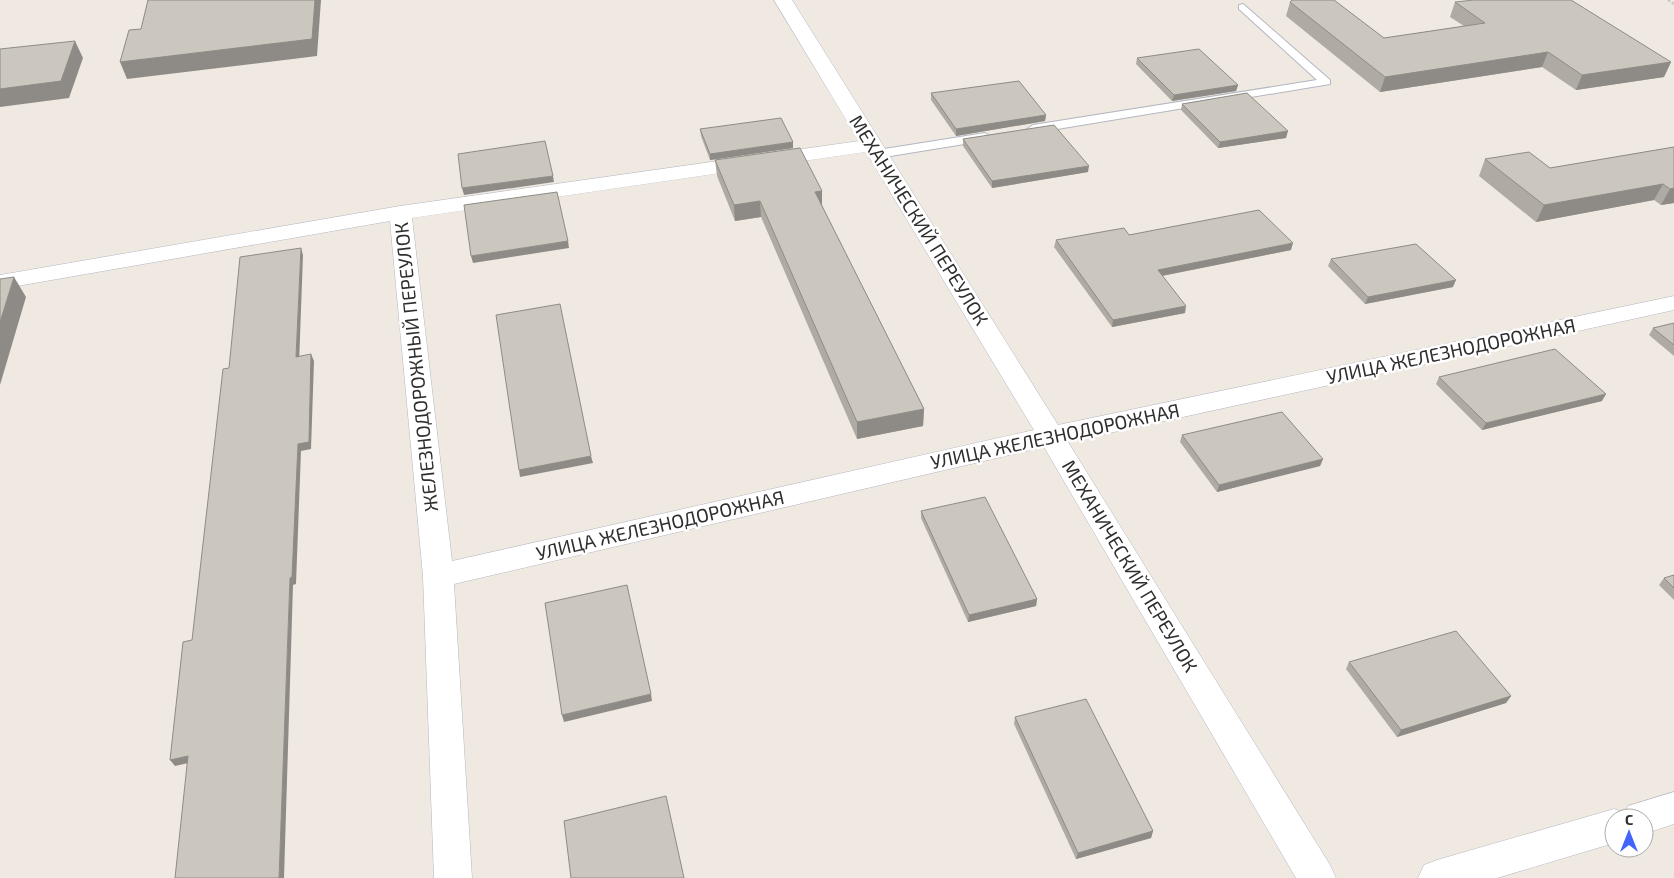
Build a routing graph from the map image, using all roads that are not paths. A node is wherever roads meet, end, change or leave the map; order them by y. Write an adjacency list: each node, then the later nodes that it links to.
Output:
1 (783, 0): 5 (street, МЕХАНИЧЕСКИЙ ПЕРЕУЛОК)
2 (1243, 7): 3 (lane)
3 (1024, 131)
4 (995, 135): 5 (lane)
5 (875, 150): 6 (street, ЖЕЛЕЗНОДОРОЖНЫЙ ПЕРЕУЛОК); 9 (street, МЕХАНИЧЕСКИЙ ПЕРЕУЛОК)
6 (400, 213): 7 (street); 10 (street, ЖЕЛЕЗНОДОРОЖНЫЙ ПЕРЕУЛОК)
7 (0, 282)
8 (1674, 303): 9 (street, УЛИЦА ЖЕЛЕЗНОДОРОЖНАЯ)
9 (1052, 436): 10 (street, УЛИЦА ЖЕЛЕЗНОДОРОЖНАЯ); 15 (street, МЕХАНИЧЕСКИЙ ПЕРЕУЛОК)
10 (438, 576): 14 (street, ЖЕЛЕЗНОДОРОЖНЫЙ ПЕРЕУЛОК)
11 (1674, 808): 12 (street)
12 (1654, 814)
13 (1604, 829): 16 (street)
14 (453, 878)
15 (1317, 878)
16 (1436, 878)

